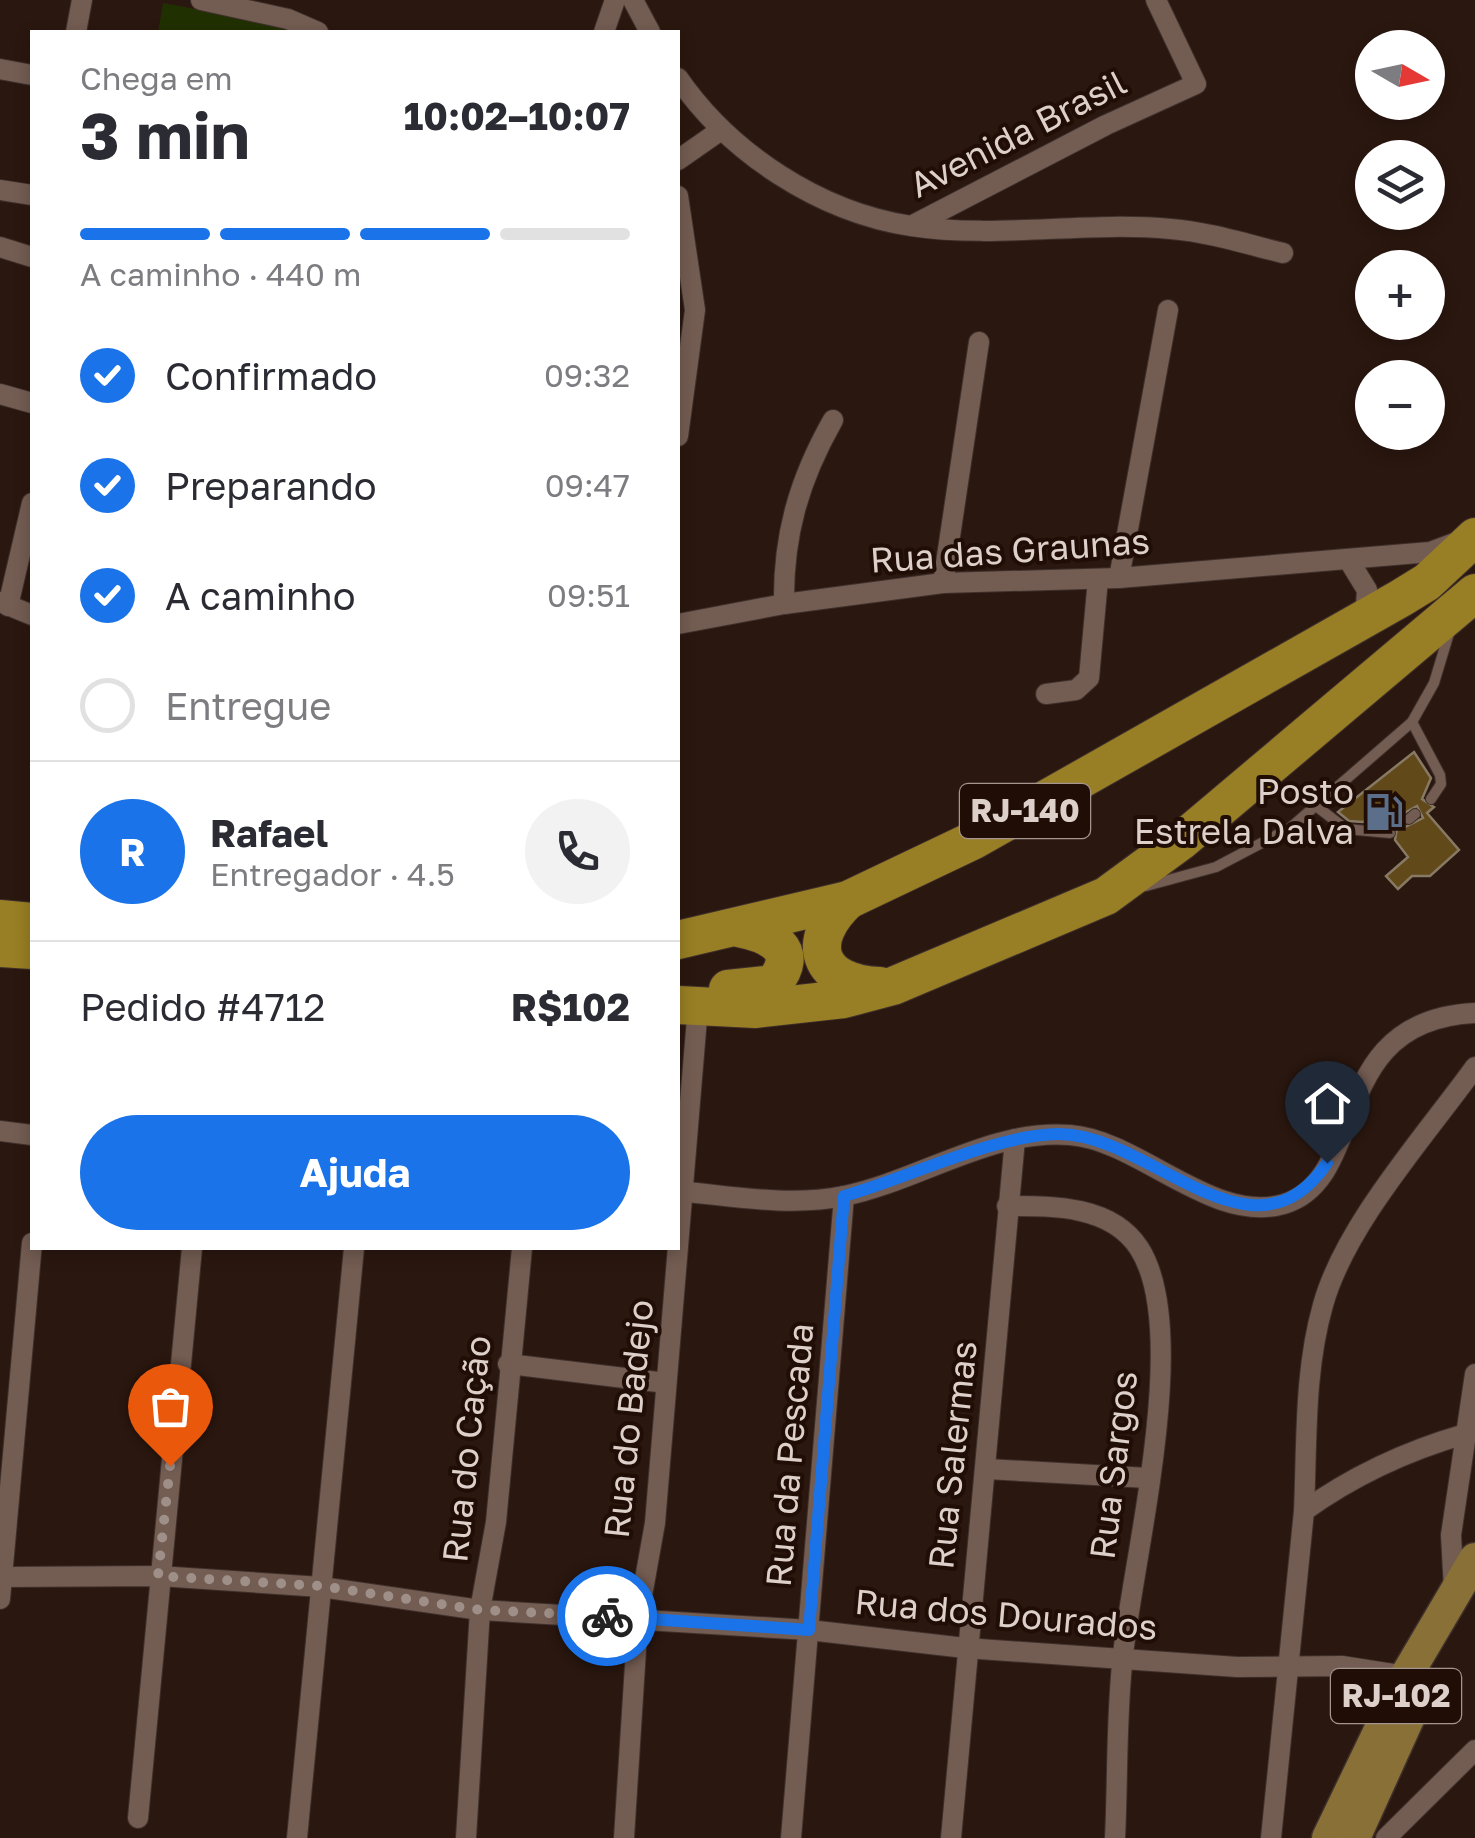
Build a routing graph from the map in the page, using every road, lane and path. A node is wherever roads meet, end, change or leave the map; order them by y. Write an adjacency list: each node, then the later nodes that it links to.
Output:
1 (82, 0): 6 (street)
2 (201, 0): 7 (street)
3 (615, 0): 8 (street)
4 (632, 0): 9 (street)
5 (1156, 0): 18 (street, Avenida Brasil)
6 (76, 30)
7 (313, 30)
8 (605, 30)
9 (649, 30)
10 (0, 69): 11 (street)
11 (30, 75)
12 (680, 80): 13 (street, Avenida Brasil)
13 (721, 130): 14 (street); 18 (street, Avenida Brasil)
14 (680, 157)
15 (0, 190): 16 (street)
16 (30, 195)
17 (680, 209): 27 (street)
18 (911, 226): 21 (street)
19 (0, 247): 20 (street)
20 (30, 251)
21 (1283, 253)
22 (1168, 310): 31 (street)
23 (979, 342): 32 (street)
24 (0, 394): 25 (street)
25 (30, 402)
26 (833, 420): 35 (street)
27 (680, 421)
28 (30, 509): 34 (street)
29 (1475, 536): 30 (street, Rua das Graunas); 37 (highway, RJ-140)
30 (1348, 558): 31 (street, Rua das Graunas); 37 (street)
31 (1108, 578): 32 (street, Rua das Graunas); 39 (street)
32 (942, 583): 35 (street, Rua das Graunas)
33 (1468, 600): 40 (lane); 44 (highway)
34 (4, 604): 36 (street)
35 (784, 604): 38 (street, Rua das Graunas)
36 (30, 615)
37 (1365, 618): 45 (highway, RJ-140)
38 (680, 624)
39 (1046, 694)
40 (1412, 722): 41 (lane); 42 (lane)
41 (1431, 799)
42 (1316, 806): 43 (lane); 44 (lane)
43 (1390, 833)
44 (1106, 896): 52 (highway)
45 (848, 900): 48 (highway, RJ-140); 52 (highway)
46 (0, 919): 47 (highway)
47 (30, 922)
48 (738, 928): 49 (highway, RJ-140); 53 (highway)
49 (680, 940)
50 (0, 948): 51 (highway)
51 (30, 950)
52 (893, 986): 53 (highway)
53 (684, 1004): 59 (street, Rua do Badejo)
54 (1475, 1013): 58 (street)
55 (1475, 1067): 73 (street)
56 (0, 1131): 57 (street)
57 (30, 1135)
58 (1015, 1139): 60 (street); 61 (street, Rua Salermas)
59 (680, 1191): 60 (street)
60 (844, 1196): 82 (street, Rua da Pescada)
61 (1007, 1206): 71 (street, Rua Salermas); 72 (street, Rua Sargos)
62 (31, 1250): 74 (street)
63 (192, 1250): 76 (street)
64 (354, 1250): 77 (street)
65 (522, 1250): 67 (street, Rua do Cação)
66 (676, 1250): 69 (street, Rua do Badejo)
67 (508, 1364): 69 (street); 80 (street, Rua do Cação)
68 (1475, 1374): 70 (street)
69 (666, 1383): 81 (street, Rua do Badejo)
70 (1465, 1434): 73 (street); 79 (street)
71 (987, 1469): 72 (street); 83 (street, Rua Salermas)
72 (1148, 1478): 84 (street, Rua Sargos)
73 (1304, 1511): 85 (street)
74 (2, 1549): 78 (street)
75 (1475, 1560): 79 (main road, RJ-102)
76 (158, 1576): 77 (street, Rua dos Dourados); 78 (street, Rua dos Dourados); 88 (street)
77 (321, 1586): 80 (street, Rua dos Dourados); 89 (street)
78 (2, 1588)
79 (1465, 1596): 86 (main road, RJ-102); 97 (main road, RJ-102)
80 (480, 1610): 81 (street, Rua dos Dourados); 90 (street, Rua do Cação)
81 (638, 1618): 82 (street, Rua dos Dourados); 91 (street, Rua do Badejo)
82 (809, 1630): 83 (street, Rua dos Dourados); 92 (street, Rua da Pescada)
83 (966, 1648): 84 (street, Rua dos Dourados); 93 (street, Rua Salermas)
84 (1122, 1657): 85 (street, Rua dos Dourados); 94 (street, Rua Sargos)
85 (1287, 1667): 86 (street, Rua dos Dourados); 95 (street)
86 (1406, 1676): 96 (main road, RJ-102)
87 (1475, 1750): 98 (street)
88 (138, 1818)
89 (297, 1838)
90 (466, 1838)
91 (624, 1838)
92 (791, 1838)
93 (951, 1838)
94 (1116, 1838)
95 (1271, 1838)
96 (1328, 1838)
97 (1354, 1838)
98 (1386, 1838)

